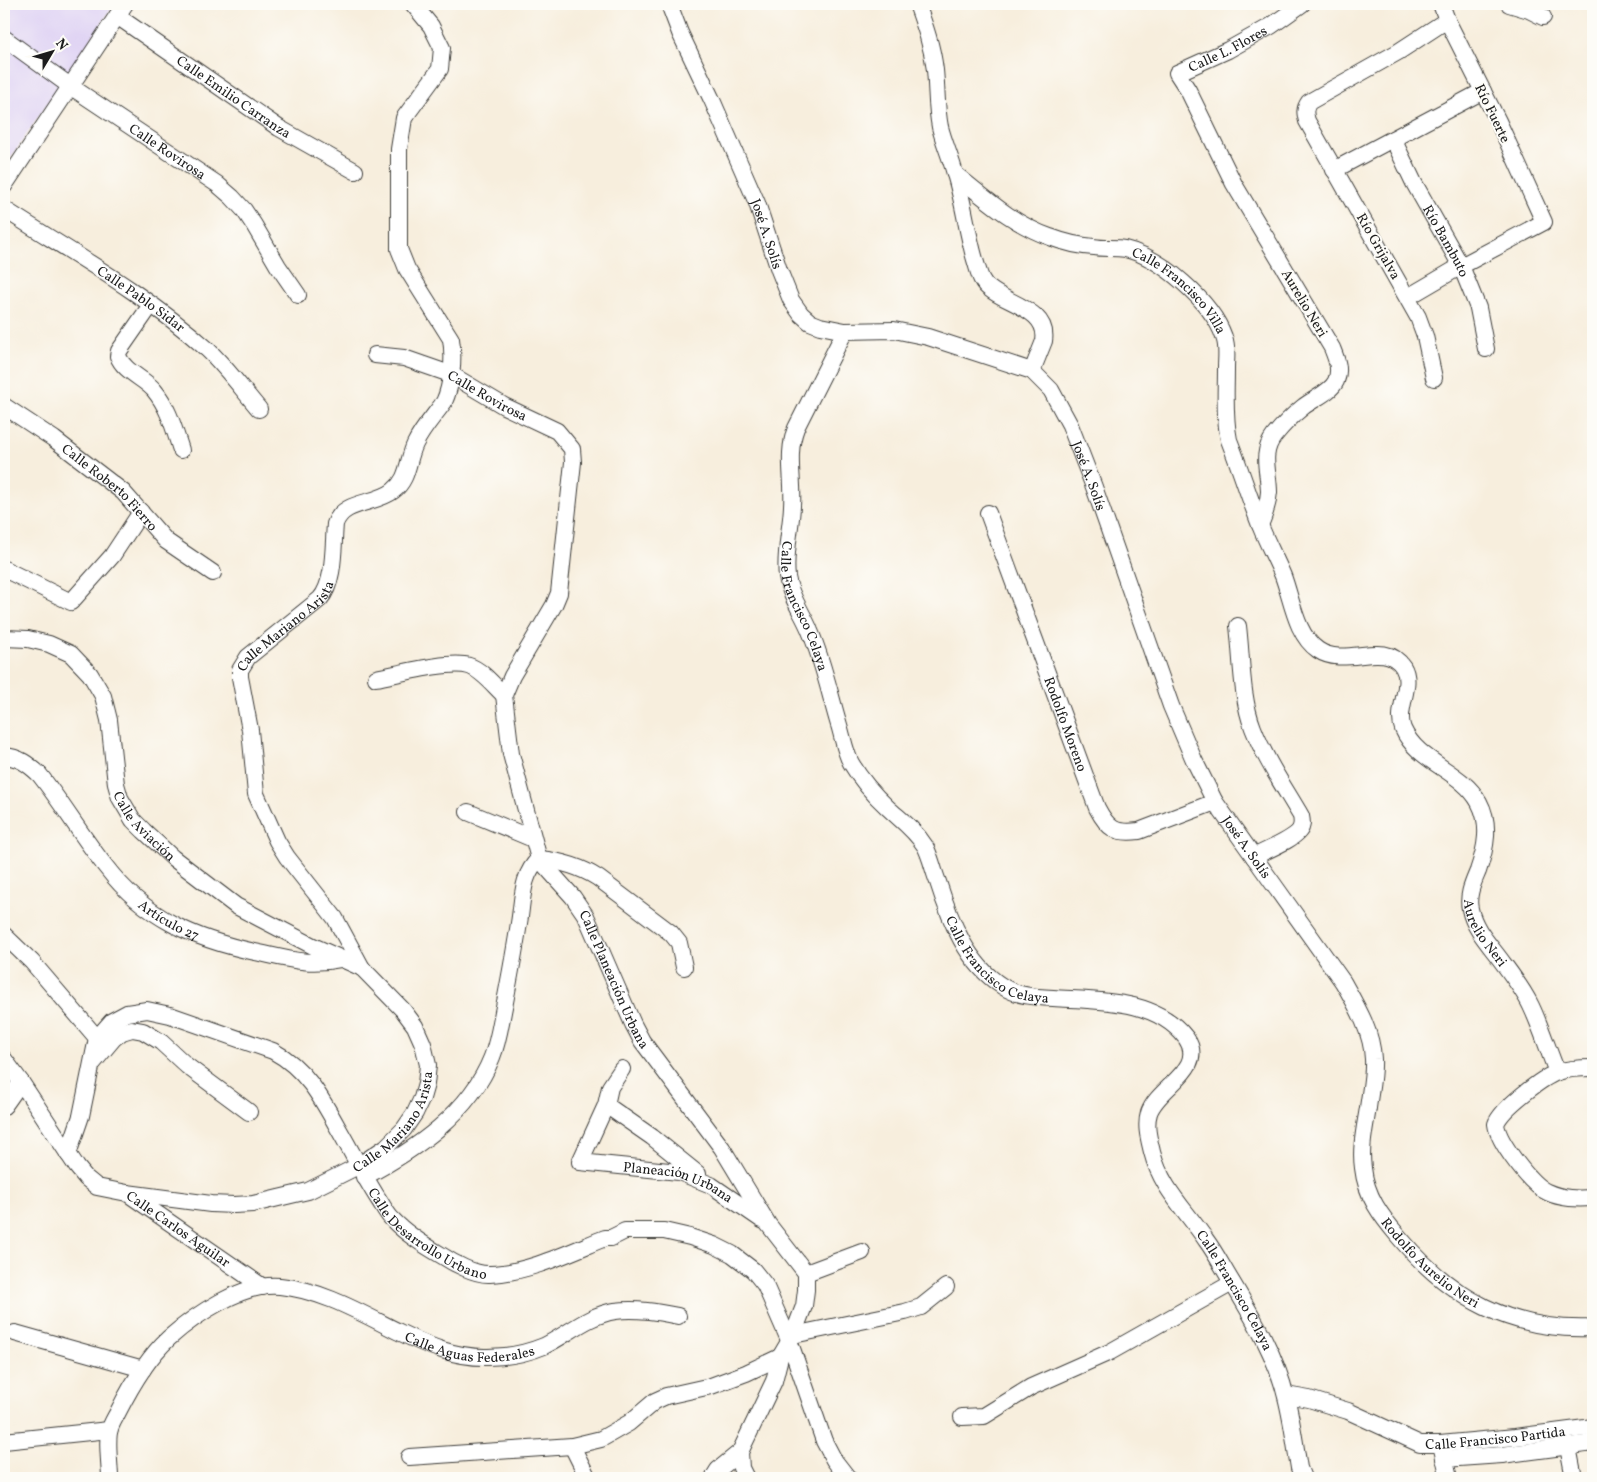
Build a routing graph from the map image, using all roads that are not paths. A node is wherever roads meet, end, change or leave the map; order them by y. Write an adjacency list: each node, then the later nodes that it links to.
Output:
1 (413, 4): 28 (street, Calle Mariano Arista)
2 (669, 4): 24 (street, José A. Solís)
3 (917, 4): 17 (street)
4 (1302, 4): 11 (street, Calle L. Flores)
5 (1441, 4): 8 (street, Río Fuerte)
6 (1508, 4): 9 (street)
7 (121, 10): 12 (street); 16 (street, Calle Emilio Carranza)
8 (1447, 12): 13 (street, Río Fuerte); 15 (street, Río Grijalva)
9 (1543, 17)
10 (4, 38): 12 (street, Calle Rovirosa)
11 (1176, 73): 36 (street, Aurelio Neri)
12 (70, 86): 18 (street); 21 (street, Calle Rovirosa)
13 (1483, 91): 14 (street); 20 (street, Río Fuerte)
14 (1393, 139): 15 (street); 20 (street, Río Bambuto)
15 (1334, 170): 22 (street, Río Grijalva)
16 (355, 171)
17 (956, 174): 27 (street); 36 (street, Calle Francisco Villa)
18 (4, 186)
19 (4, 209): 23 (street, Calle Pablo Sidar)
20 (1461, 266): 22 (street); 25 (street, Río Bambuto)
21 (298, 295)
22 (1408, 297): 29 (street, Río Grijalva)
23 (151, 305): 31 (street, Calle Pablo Sidar); 33 (street)
24 (845, 331): 27 (street, José A. Solís); 73 (street, Calle Francisco Celaya)
25 (1486, 349)
26 (375, 355): 28 (street, Calle Rovirosa)
27 (1032, 371): 45 (street, José A. Solís)
28 (450, 374): 32 (street, Calle Rovirosa); 53 (street, Calle Mariano Arista)
29 (1434, 378)
30 (4, 406): 34 (street, Calle Roberto Fierro)
31 (259, 409)
32 (566, 440): 42 (street, Calle Planeación Urbana)
33 (181, 450)
34 (142, 512): 37 (street); 38 (street, Calle Roberto Fierro)
35 (988, 513): 45 (street, Rodolfo Moreno)
36 (1260, 525): 44 (street, Calle Francisco Villa)
37 (4, 569)
38 (213, 573)
39 (1238, 626): 48 (street)
40 (4, 638): 51 (street, Calle Aviación)
41 (376, 678): 42 (street)
42 (504, 696): 47 (street, Calle Planeación Urbana)
43 (4, 756): 51 (street, Artículo 27)
44 (1444, 768): 59 (street, Aurelio Neri)
45 (1215, 802): 48 (street, José A. Solís)
46 (468, 812): 47 (street)
47 (533, 839): 49 (street, Calle Planeación Urbana)
48 (1254, 857): 62 (street, José A. Solís)
49 (539, 860): 52 (street); 66 (street); 70 (street, Calle Planeación Urbana)
50 (4, 935): 54 (street)
51 (341, 959): 53 (street, Calle Aviación)
52 (684, 967)
53 (362, 968): 66 (street, Calle Mariano Arista)
54 (97, 1038): 56 (street); 66 (street, Calle Desarrollo Urbano)
55 (4, 1059): 60 (street, Calle Carlos Aguilar)
56 (93, 1063): 64 (street); 65 (street)
57 (1593, 1068): 59 (street)
58 (622, 1069): 61 (street)
59 (1557, 1072): 69 (street)
60 (21, 1082): 63 (street); 65 (street, Calle Carlos Aguilar)
61 (606, 1105): 67 (street); 67 (street, Planeación Urbana)
62 (1368, 1105): 77 (street, Rodolfo Aurelio Neri)
63 (4, 1106)
64 (249, 1112)
65 (68, 1154): 68 (street, Calle Carlos Aguilar)
66 (361, 1172): 68 (street, Calle Mariano Arista); 79 (street, Calle Desarrollo Urbano)
67 (711, 1185): 70 (street, Planeación Urbana)
68 (127, 1193): 74 (street, Calle Carlos Aguilar)
69 (1593, 1198)
70 (768, 1224): 72 (street, Calle Planeación Urbana)
71 (862, 1252): 72 (street)
72 (806, 1273): 79 (street)
73 (1232, 1283): 82 (street, Calle Francisco Celaya); 83 (street)
74 (263, 1287): 76 (street, Calle Aguas Federales); 81 (street, Calle Aguas Federales)
75 (946, 1287): 79 (street)
76 (678, 1316)
77 (1593, 1328)
78 (15, 1333): 81 (street)
79 (791, 1337): 80 (street); 97 (street, Calle Desarrollo Urbano)
80 (780, 1357): 88 (street); 91 (street)
81 (143, 1369): 85 (street, Calle Aguas Federales)
82 (1286, 1395): 90 (street, Calle Francisco Partida); 98 (street, Calle Francisco Celaya)
83 (962, 1417)
84 (1593, 1427): 90 (street, Calle Francisco Partida)
85 (109, 1430): 86 (street); 93 (street)
86 (4, 1441)
87 (1593, 1443): 89 (street)
88 (572, 1446): 92 (street); 94 (street)
89 (1568, 1446): 90 (street); 100 (street)
90 (1442, 1451): 99 (street)
91 (740, 1452): 95 (street); 96 (street)
92 (409, 1457)
93 (110, 1478)
94 (588, 1478)
95 (714, 1478)
96 (746, 1478)
97 (848, 1478)
98 (1303, 1478)
99 (1449, 1478)
100 (1574, 1478)

